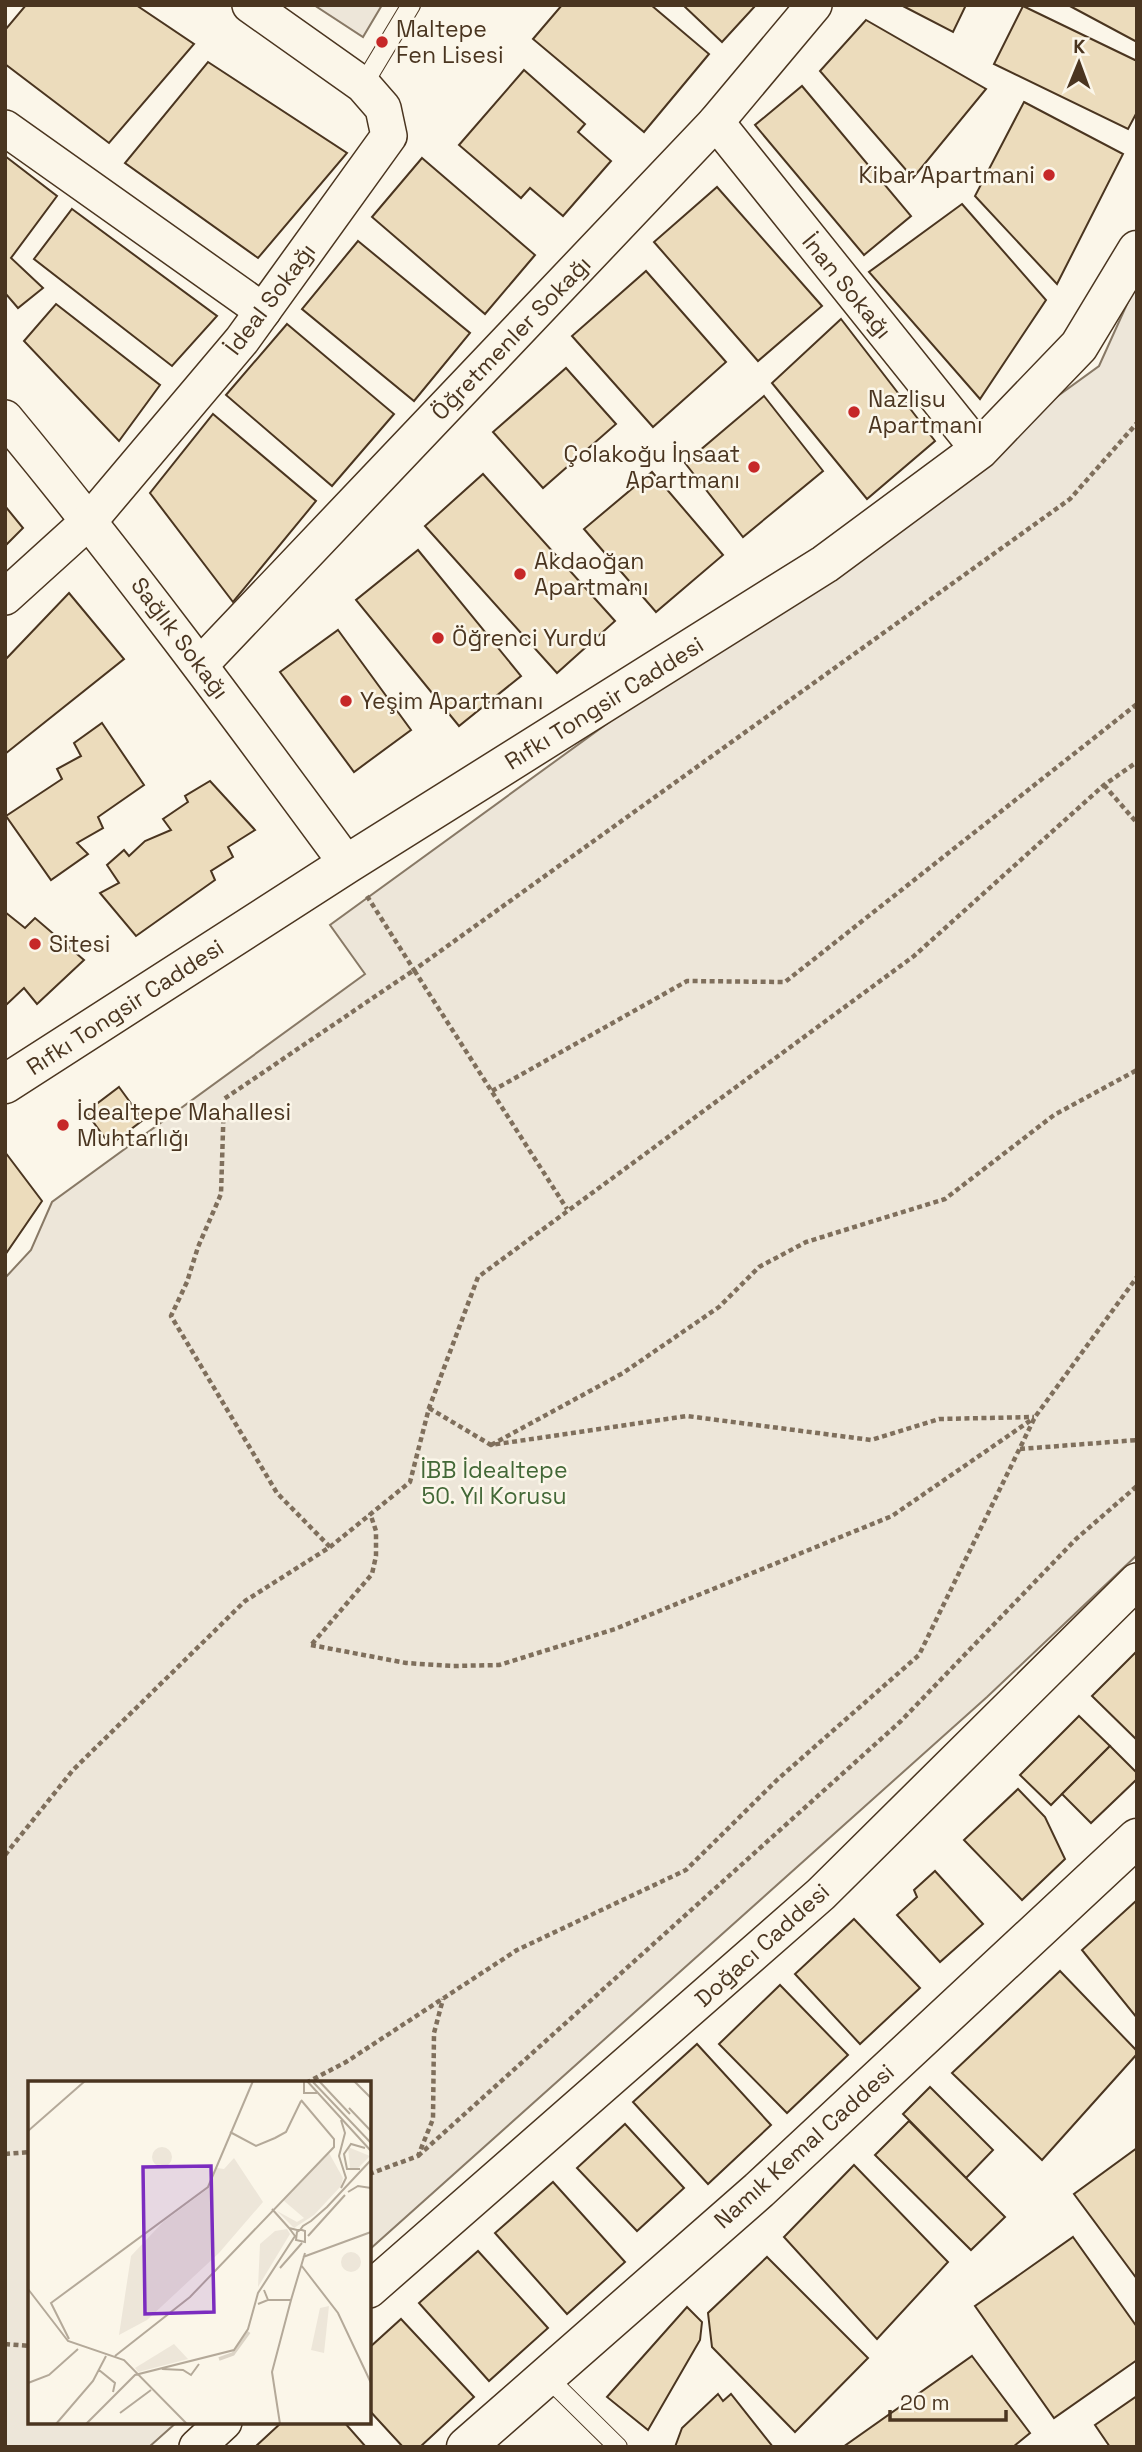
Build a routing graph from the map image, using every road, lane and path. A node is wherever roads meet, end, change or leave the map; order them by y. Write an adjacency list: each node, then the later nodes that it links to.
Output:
1 (250, 5): 4 (street, İdeal Sokağı)
2 (411, 5): 4 (lane)
3 (814, 5): 5 (street, Öğretmenler Sokağı)
4 (363, 85): 8 (street, İdeal Sokağı)
5 (716, 122): 11 (street, İnan Sokağı); 14 (street, Öğretmenler Sokağı)
6 (5, 128): 8 (street)
7 (1137, 250): 11 (street, Rıfkı Tongsir Caddesi)
8 (263, 311): 12 (street, İdeal Sokağı)
9 (5, 418): 12 (street, Sağlık Sokağı)
10 (1137, 423): 20 (path)
11 (979, 450): 19 (street, Rıfkı Tongsir Caddesi)
12 (90, 520): 13 (street, İdeal Sokağı); 14 (street, Sağlık Sokağı)
13 (5, 597)
14 (201, 664): 19 (street, Sağlık Sokağı)
15 (1137, 704): 23 (path)
16 (1137, 762): 17 (path)
17 (1104, 785): 18 (path); 24 (path)
18 (1137, 823)
19 (347, 864): 20 (path); 22 (street, Rıfkı Tongsir Caddesi)
20 (414, 970): 23 (path); 33 (path)
21 (1137, 1070): 29 (path)
22 (5, 1084)
23 (492, 1091): 24 (path)
24 (567, 1209): 26 (path)
25 (1137, 1277): 27 (path)
26 (429, 1408): 29 (path); 32 (path)
27 (1035, 1417): 29 (path); 30 (path); 32 (path)
28 (1137, 1440): 30 (path)
29 (491, 1445)
30 (1020, 1449): 37 (path)
31 (1137, 1486): 41 (path)
32 (370, 1513): 33 (path)
33 (330, 1547): 36 (path)
34 (1137, 1581): 43 (street, Doğacı Caddesi)
35 (1137, 1838): 46 (street, Namık Kemal Caddesi)
36 (5, 1855)
37 (443, 1999): 38 (path); 41 (path)
38 (310, 2081)
39 (28, 2152): 40 (path)
40 (5, 2154)
41 (418, 2156): 42 (path)
42 (371, 2173)
43 (371, 2288)
44 (5, 2344): 45 (path)
45 (28, 2346)
46 (545, 2375): 49 (street, Namık Kemal Caddesi); 50 (lane)
47 (222, 2424): 48 (street)
48 (197, 2447)
49 (466, 2447)
50 (618, 2447)

